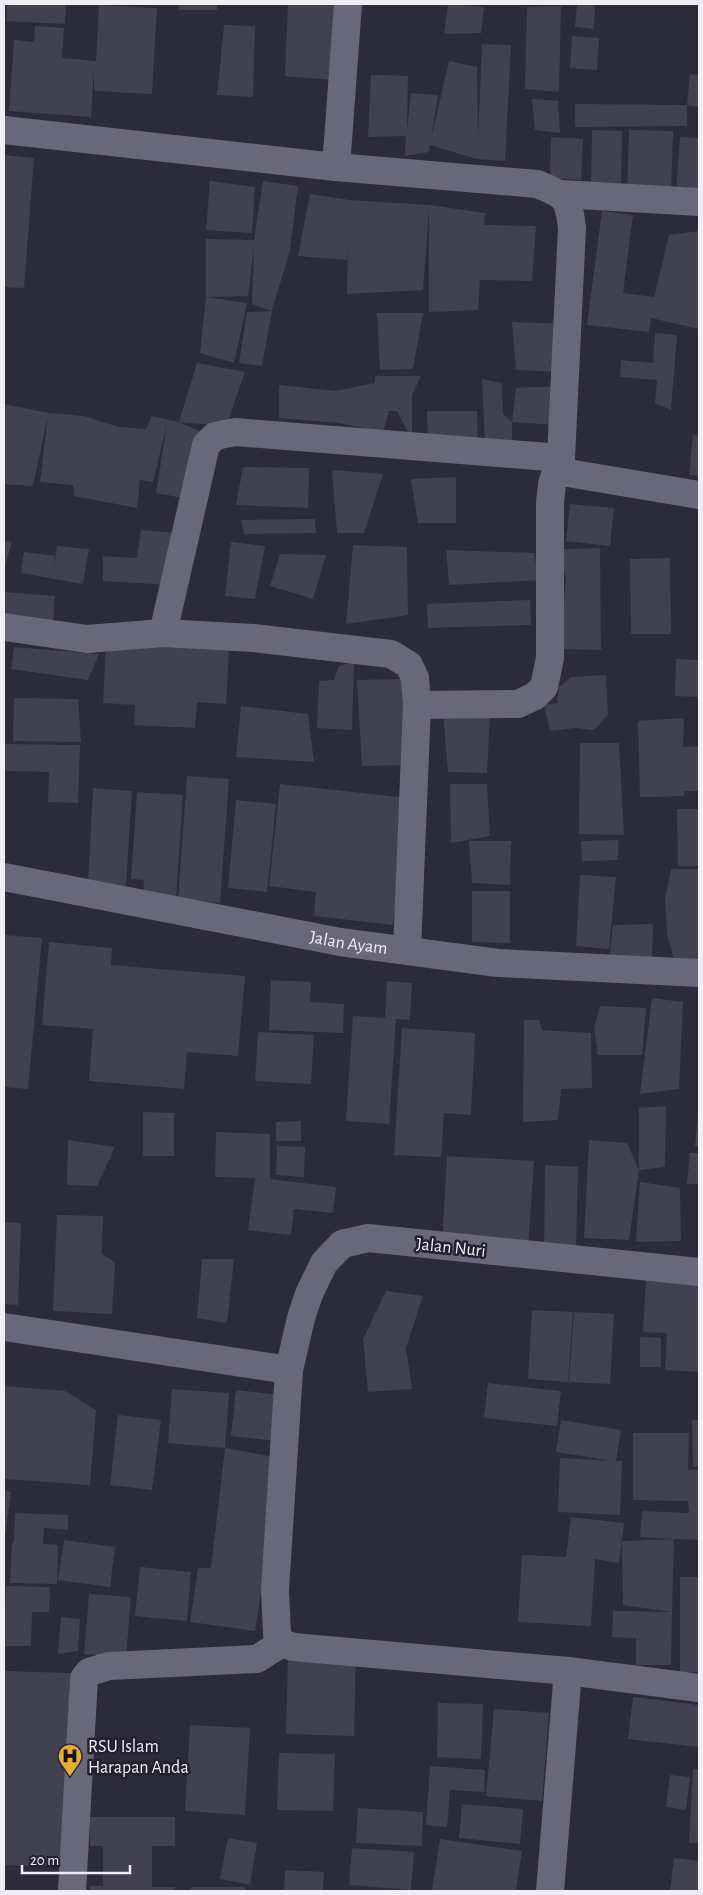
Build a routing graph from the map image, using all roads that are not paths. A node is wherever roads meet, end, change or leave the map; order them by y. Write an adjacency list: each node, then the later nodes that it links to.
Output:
1 (348, 4): 3 (street)
2 (4, 130): 3 (street)
3 (336, 166): 4 (street)
4 (561, 194): 5 (street); 6 (street)
5 (699, 202)
6 (558, 464): 7 (street); 9 (street); 10 (street)
7 (699, 494)
8 (4, 627): 9 (street)
9 (163, 633): 10 (street)
10 (416, 704): 12 (street)
11 (4, 877): 12 (street, Jalan Ayam)
12 (407, 950): 13 (street, Jalan Ayam)
13 (699, 973)
14 (699, 1272): 16 (street, Jalan Nuri)
15 (4, 1327): 16 (street)
16 (289, 1370): 17 (street, Jalan Nuri)
17 (282, 1643): 18 (street); 20 (street)
18 (568, 1671): 19 (street); 21 (street)
19 (699, 1688)
20 (72, 1891)
21 (550, 1891)

